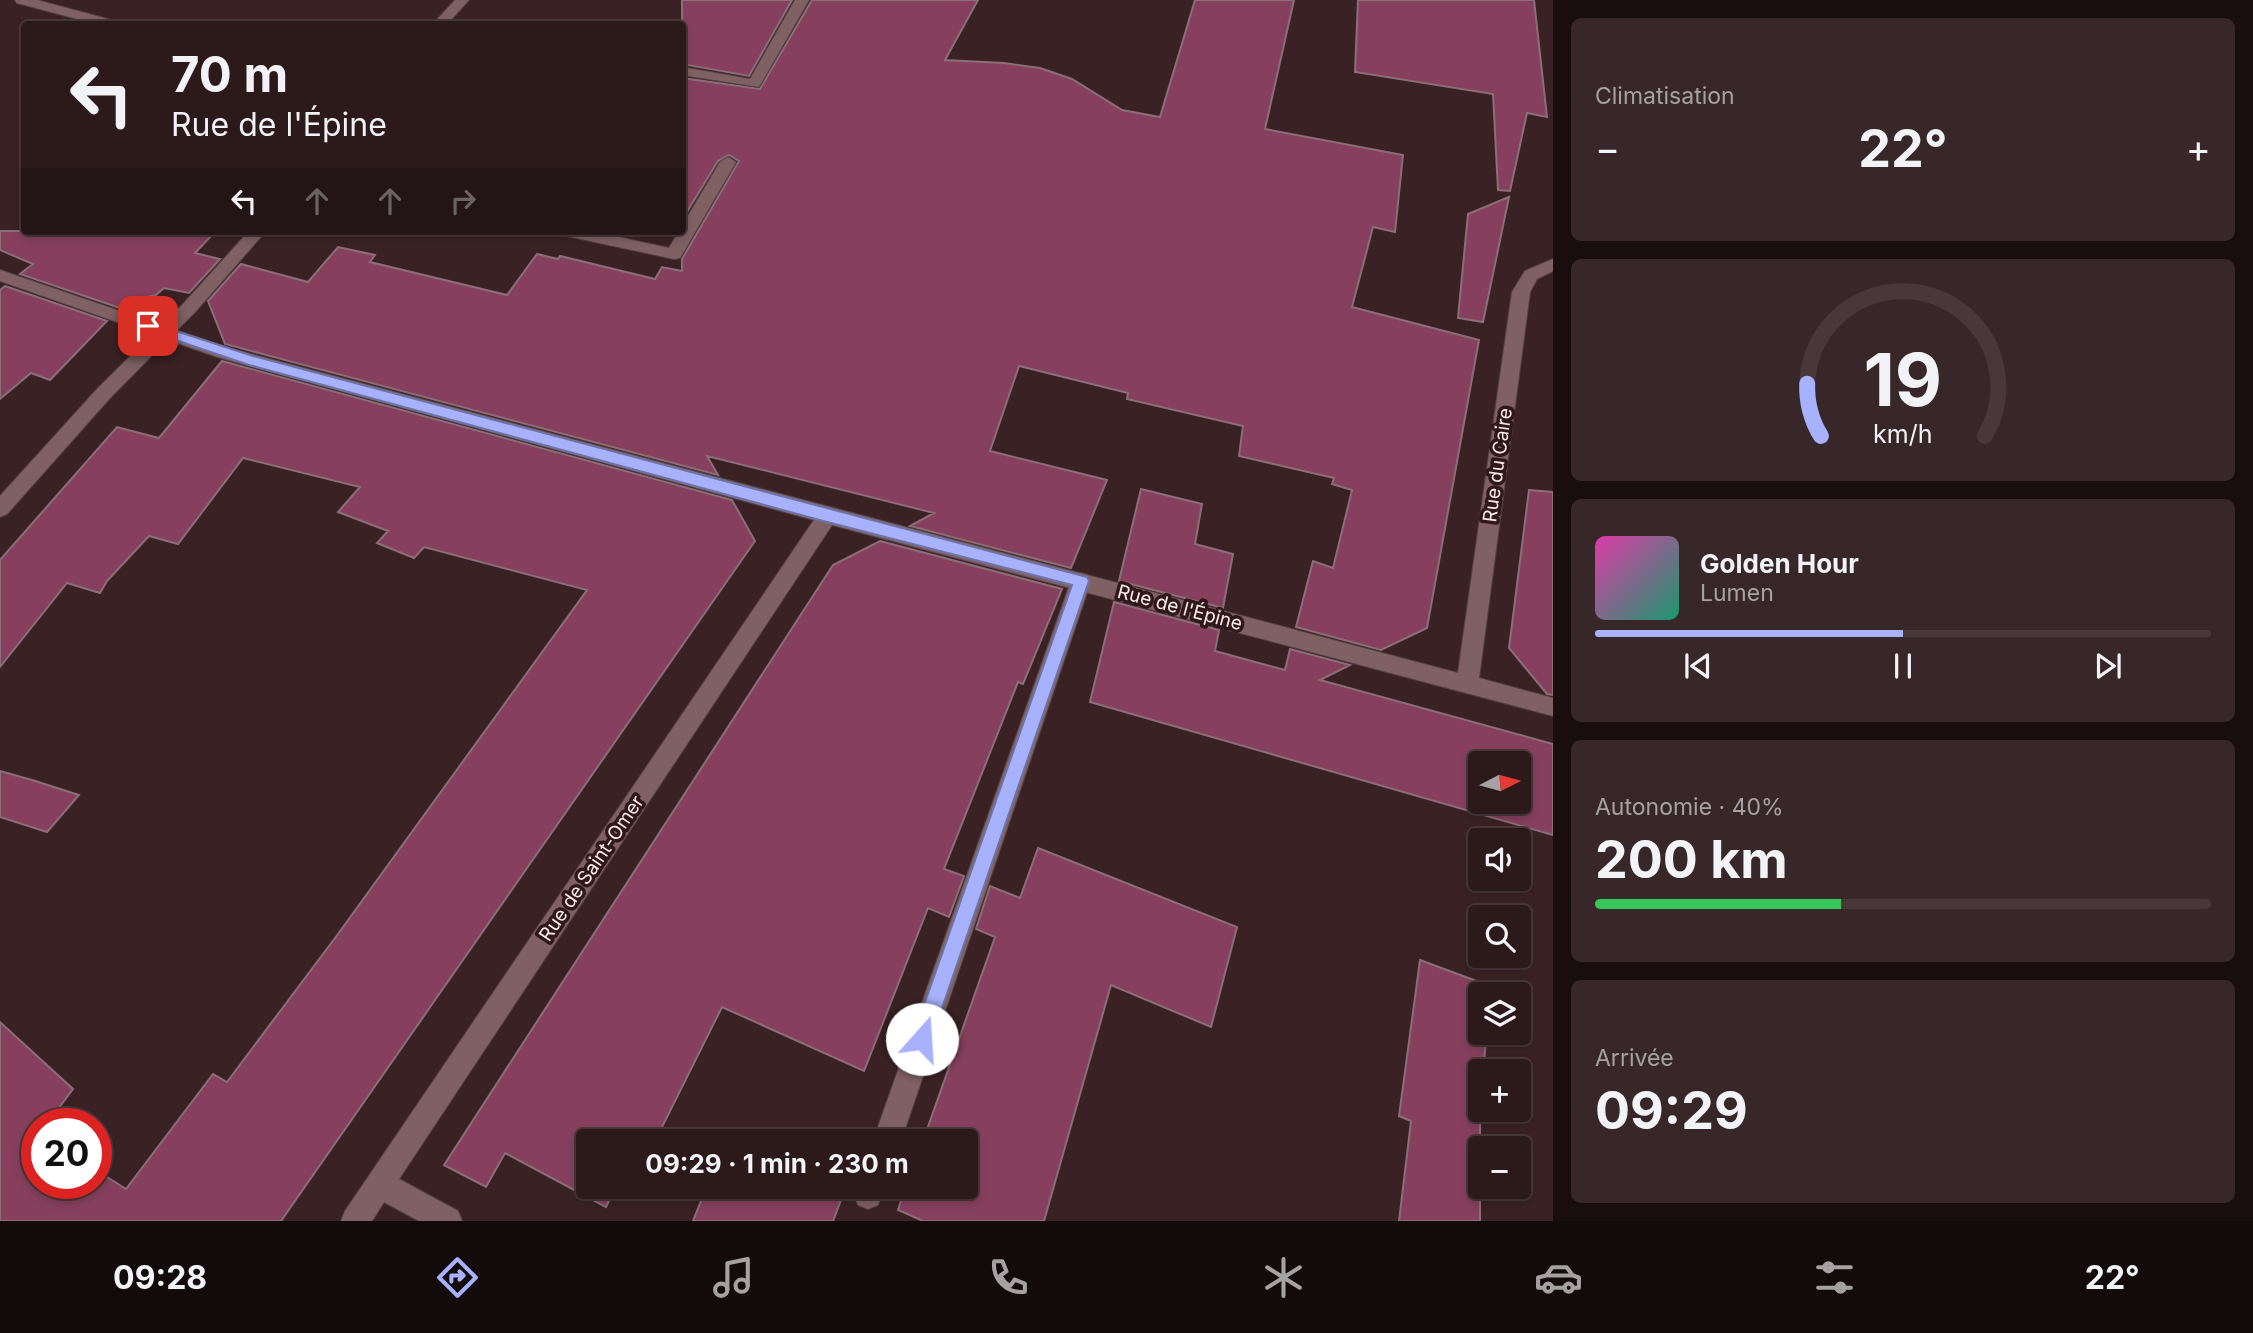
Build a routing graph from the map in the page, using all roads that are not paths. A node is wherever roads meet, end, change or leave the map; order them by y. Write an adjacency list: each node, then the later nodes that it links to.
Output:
1 (22, 0): 4 (street)
2 (462, 0): 5 (street)
3 (802, 0): 6 (street)
4 (99, 21)
5 (443, 21)
6 (686, 72)
7 (728, 162): 8 (street)
8 (686, 234)
9 (254, 235): 14 (street)
10 (586, 235): 11 (street)
11 (685, 235)
12 (1553, 264): 18 (street, Rue du Caire)
13 (0, 275): 14 (street, Rue de l'Épine)
14 (165, 333): 15 (street); 16 (street, Rue de l'Épine)
15 (0, 509)
16 (827, 516): 17 (street, Rue de l'Épine); 21 (street, Rue de Saint-Omer)
17 (1081, 581): 18 (street, Rue de l'Épine); 20 (street)
18 (1467, 683): 19 (street, Rue de l'Épine)
19 (1553, 707)
20 (891, 1129)
21 (380, 1184): 22 (street, Rue de Saint-Omer); 23 (street)
22 (355, 1221)
23 (448, 1221)

